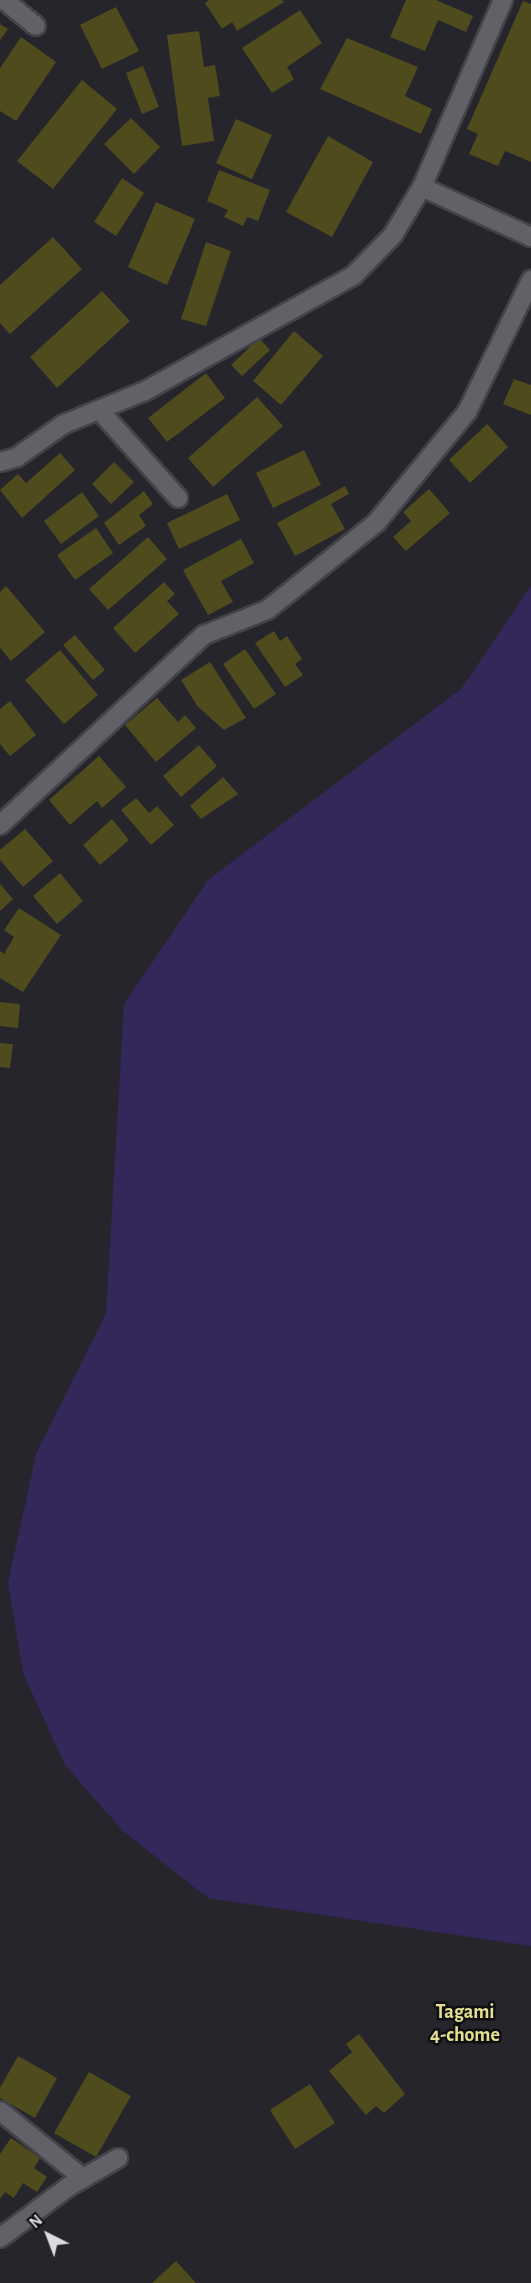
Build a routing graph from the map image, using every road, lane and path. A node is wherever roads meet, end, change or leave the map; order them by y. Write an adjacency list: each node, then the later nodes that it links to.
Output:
1 (4, 0): 3 (street)
2 (503, 0): 4 (street)
3 (36, 26)
4 (422, 187): 5 (street); 7 (street)
5 (531, 237)
6 (531, 280): 10 (street)
7 (100, 411): 8 (street); 9 (street)
8 (0, 462)
9 (178, 498)
10 (0, 825)
11 (0, 2111): 13 (street)
12 (118, 2158): 13 (street)
13 (83, 2178): 14 (street)
14 (0, 2238)

